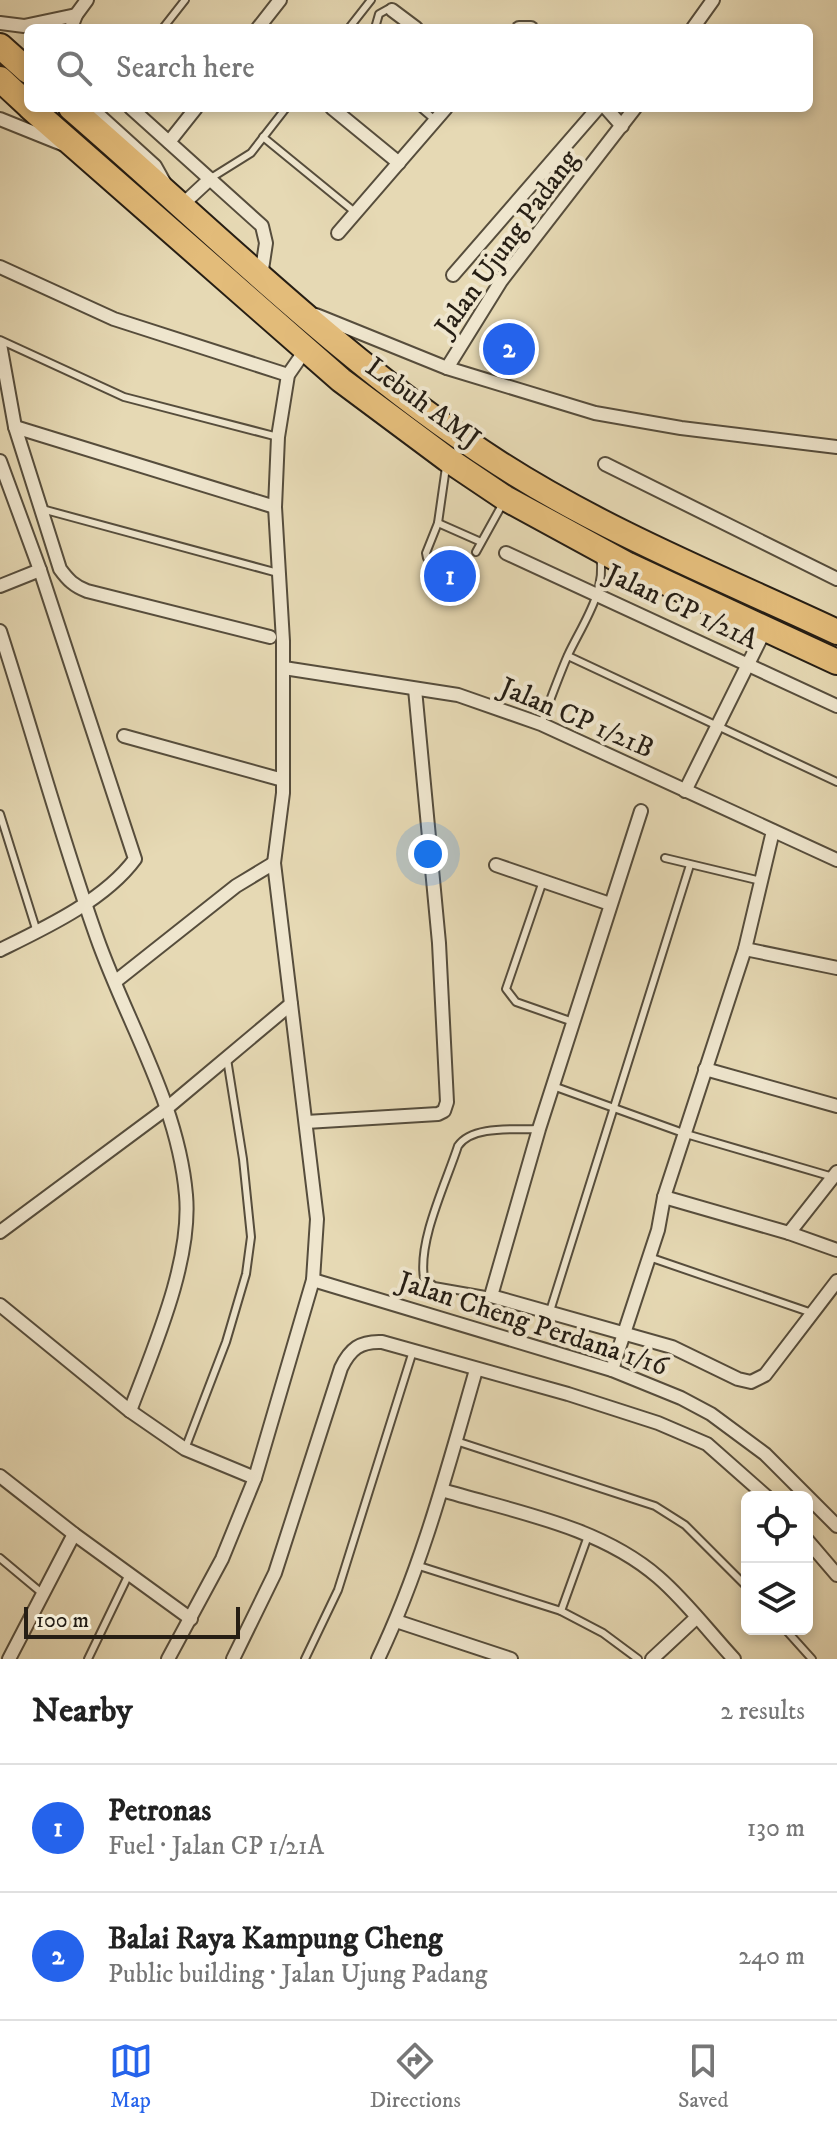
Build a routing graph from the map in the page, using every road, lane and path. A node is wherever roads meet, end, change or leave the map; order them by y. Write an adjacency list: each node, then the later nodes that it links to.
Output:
1 (87, 0): 7 (street)
2 (185, 0): 11 (lane)
3 (280, 0): 12 (street)
4 (371, 0): 13 (lane)
5 (713, 0): 16 (street)
6 (392, 10): 14 (lane); 15 (street)
7 (76, 15): 9 (street); 10 (street)
8 (0, 23): 17 (street)
9 (38, 24)
10 (73, 24)
11 (166, 24)
12 (261, 24)
13 (352, 24)
14 (376, 24)
15 (411, 24)
16 (696, 24)
17 (24, 26)
18 (0, 46): 19 (highway)
19 (24, 67)
20 (0, 79): 21 (highway, Lebuh AMJ)
21 (24, 101)
22 (35, 112): 39 (highway, Lebuh AMJ)
23 (76, 112): 42 (highway, Lebuh AMJ)
24 (95, 112): 42 (street)
25 (135, 112): 38 (street)
26 (193, 112): 38 (street)
27 (283, 112): 37 (lane)
28 (337, 112): 40 (street)
29 (426, 112): 35 (lane)
30 (442, 112): 35 (street)
31 (595, 112): 46 (street)
32 (610, 112): 36 (street)
33 (632, 112): 36 (street, Jalan Ujung Padang)
34 (0, 119): 39 (street)
35 (435, 120): 40 (street)
36 (622, 126): 51 (street, Jalan Ujung Padang)
37 (263, 137): 41 (lane); 43 (lane)
38 (169, 142): 41 (street)
39 (76, 149): 50 (highway, Lebuh AMJ)
40 (399, 163): 43 (street)
41 (210, 179): 42 (street); 47 (street)
42 (176, 200): 47 (highway, Lebuh AMJ)
43 (356, 213): 44 (street)
44 (338, 233)
45 (0, 267): 52 (street)
46 (453, 275)
47 (261, 276): 48 (highway, Lebuh AMJ)
48 (296, 307): 51 (street); 75 (highway, Lebuh AMJ)
49 (0, 342): 53 (street); 54 (lane)
50 (306, 349): 52 (street); 56 (highway, Lebuh AMJ)
51 (447, 368): 55 (street)
52 (288, 375): 54 (street)
53 (15, 427): 60 (street); 61 (street)
54 (278, 437): 60 (street)
55 (837, 447)
56 (447, 459): 59 (highway, Lebuh AMJ); 62 (lane)
57 (0, 461): 68 (street)
58 (605, 464): 70 (street)
59 (505, 498): 63 (lane); 64 (highway, Lebuh AMJ)
60 (275, 507): 69 (street)
61 (42, 509): 69 (lane); 76 (street)
62 (438, 523): 63 (lane); 67 (lane)
63 (481, 542): 65 (lane)
64 (598, 549): 72 (lane); 73 (highway, Lebuh AMJ)
65 (476, 552)
66 (506, 553): 72 (street, Jalan CP 1/21A)
67 (440, 564)
68 (40, 570): 71 (street); 99 (street)
69 (281, 574): 80 (street)
70 (837, 579)
71 (0, 586)
72 (597, 593): 77 (lane); 79 (street, Jalan CP 1/21A)
73 (766, 628): 78 (highway, Lebuh AMJ); 79 (street)
74 (0, 631): 99 (street)
75 (837, 632)
76 (270, 637)
77 (568, 656): 83 (lane); 84 (lane)
78 (837, 662)
79 (746, 663): 82 (street, Jalan CP 1/21A); 84 (street)
80 (284, 668): 81 (street, Jalan CP 1/21B); 86 (street)
81 (415, 689): 83 (street, Jalan CP 1/21B); 114 (street)
82 (837, 706)
83 (541, 724): 88 (street, Jalan CP 1/21B)
84 (717, 725): 87 (lane); 88 (street)
85 (124, 736): 86 (street)
86 (283, 780): 94 (street)
87 (837, 782)
88 (685, 791): 91 (street, Jalan CP 1/21B)
89 (641, 811): 100 (street)
90 (0, 814): 101 (lane)
91 (773, 831): 93 (street, Jalan CP 1/21B); 98 (street)
92 (665, 858): 96 (lane)
93 (837, 860)
94 (274, 863): 105 (street); 106 (street)
95 (496, 865): 97 (street)
96 (690, 865): 98 (lane); 113 (lane)
97 (543, 881): 100 (street); 107 (lane)
98 (761, 881): 102 (street)
99 (85, 902): 101 (street); 105 (street)
100 (610, 904): 107 (street)
101 (37, 932): 103 (street)
102 (745, 949): 104 (street); 109 (street)
103 (0, 950)
104 (837, 968)
105 (116, 981): 112 (street)
106 (291, 1004): 108 (street); 114 (street)
107 (573, 1022): 110 (street)
108 (227, 1059): 112 (street); 135 (lane)
109 (705, 1069): 111 (street); 116 (street)
110 (553, 1086): 113 (lane); 115 (street)
111 (837, 1106)
112 (167, 1108): 119 (street); 133 (street)
113 (614, 1108): 116 (lane); 127 (lane)
114 (306, 1122): 123 (street)
115 (539, 1129): 125 (street); 125 (lane)
116 (686, 1134): 117 (lane); 118 (street)
117 (835, 1174): 120 (street)
118 (664, 1197): 120 (street); 122 (street)
119 (0, 1232)
120 (789, 1233): 121 (street)
121 (837, 1250)
122 (649, 1257): 128 (lane); 129 (street)
123 (313, 1280): 132 (street, Jalan Cheng Perdana 1/16); 137 (street)
124 (837, 1281): 128 (street)
125 (491, 1296): 127 (street)
126 (0, 1305): 133 (street)
127 (550, 1311): 129 (street)
128 (812, 1313): 129 (street)
129 (624, 1333): 132 (street)
130 (413, 1351): 131 (street); 159 (street); 160 (lane)
131 (476, 1370): 134 (street); 139 (street)
132 (612, 1370): 140 (street, Jalan Cheng Perdana 1/16)
133 (130, 1411): 135 (street)
134 (456, 1441): 138 (street); 148 (lane)
135 (185, 1449): 137 (street)
136 (0, 1476): 141 (street)
137 (255, 1478): 152 (street)
138 (442, 1490): 142 (street); 145 (street)
139 (760, 1491)
140 (837, 1526)
141 (74, 1534): 146 (street); 149 (street)
142 (588, 1536): 150 (lane); 151 (street)
143 (813, 1547): 147 (street)
144 (0, 1558): 149 (lane)
145 (416, 1565): 150 (lane); 153 (street)
146 (129, 1574): 152 (street); 157 (lane)
147 (837, 1575)
148 (741, 1581)
149 (44, 1595): 156 (street)
150 (561, 1611): 163 (lane)
151 (696, 1618): 164 (street); 165 (street)
152 (191, 1619): 158 (street)
153 (396, 1621): 161 (street); 162 (street)
154 (790, 1635): 166 (lane)
155 (0, 1643): 156 (street)
156 (10, 1656)
157 (88, 1659)
158 (168, 1659)
159 (233, 1659)
160 (305, 1659)
161 (378, 1659)
162 (511, 1659)
163 (638, 1659)
164 (652, 1659)
165 (734, 1659)
166 (812, 1659)

